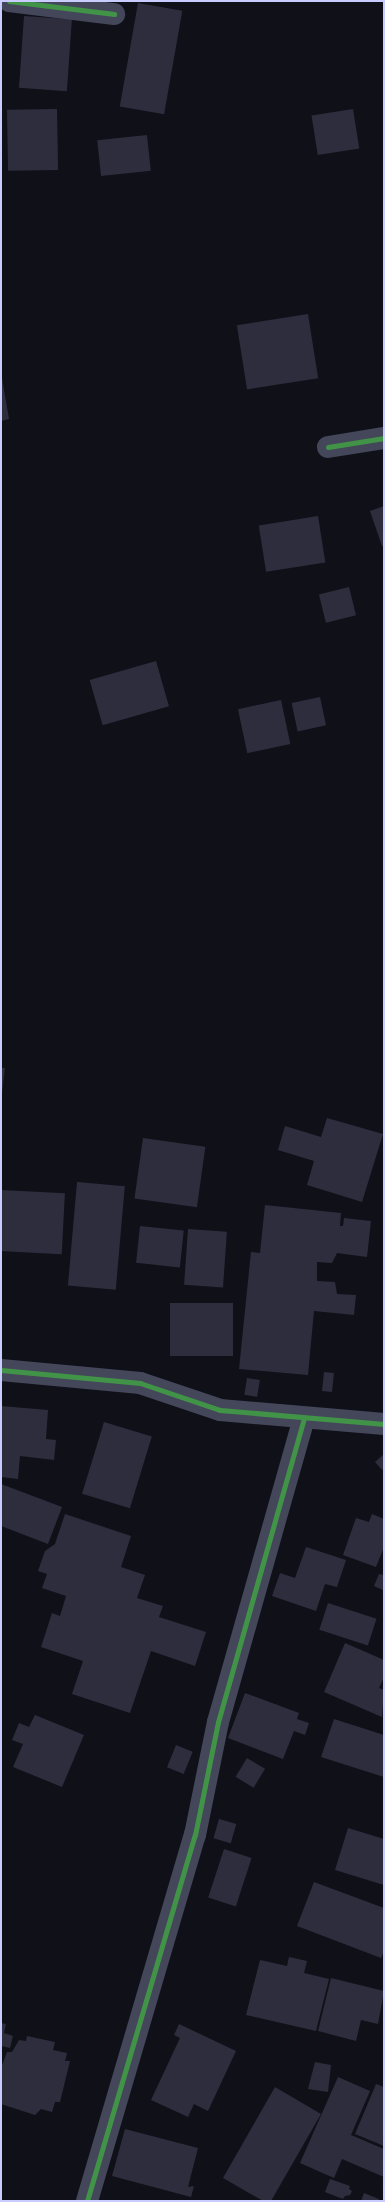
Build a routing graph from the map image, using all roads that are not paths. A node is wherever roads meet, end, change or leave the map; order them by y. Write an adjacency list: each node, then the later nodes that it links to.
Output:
1 (9, 1): 2 (street)
2 (114, 14)
3 (384, 438): 4 (street)
4 (328, 447)
5 (1, 1370): 6 (street)
6 (304, 1419): 7 (street); 8 (street)
7 (384, 1424)
8 (87, 2201)

